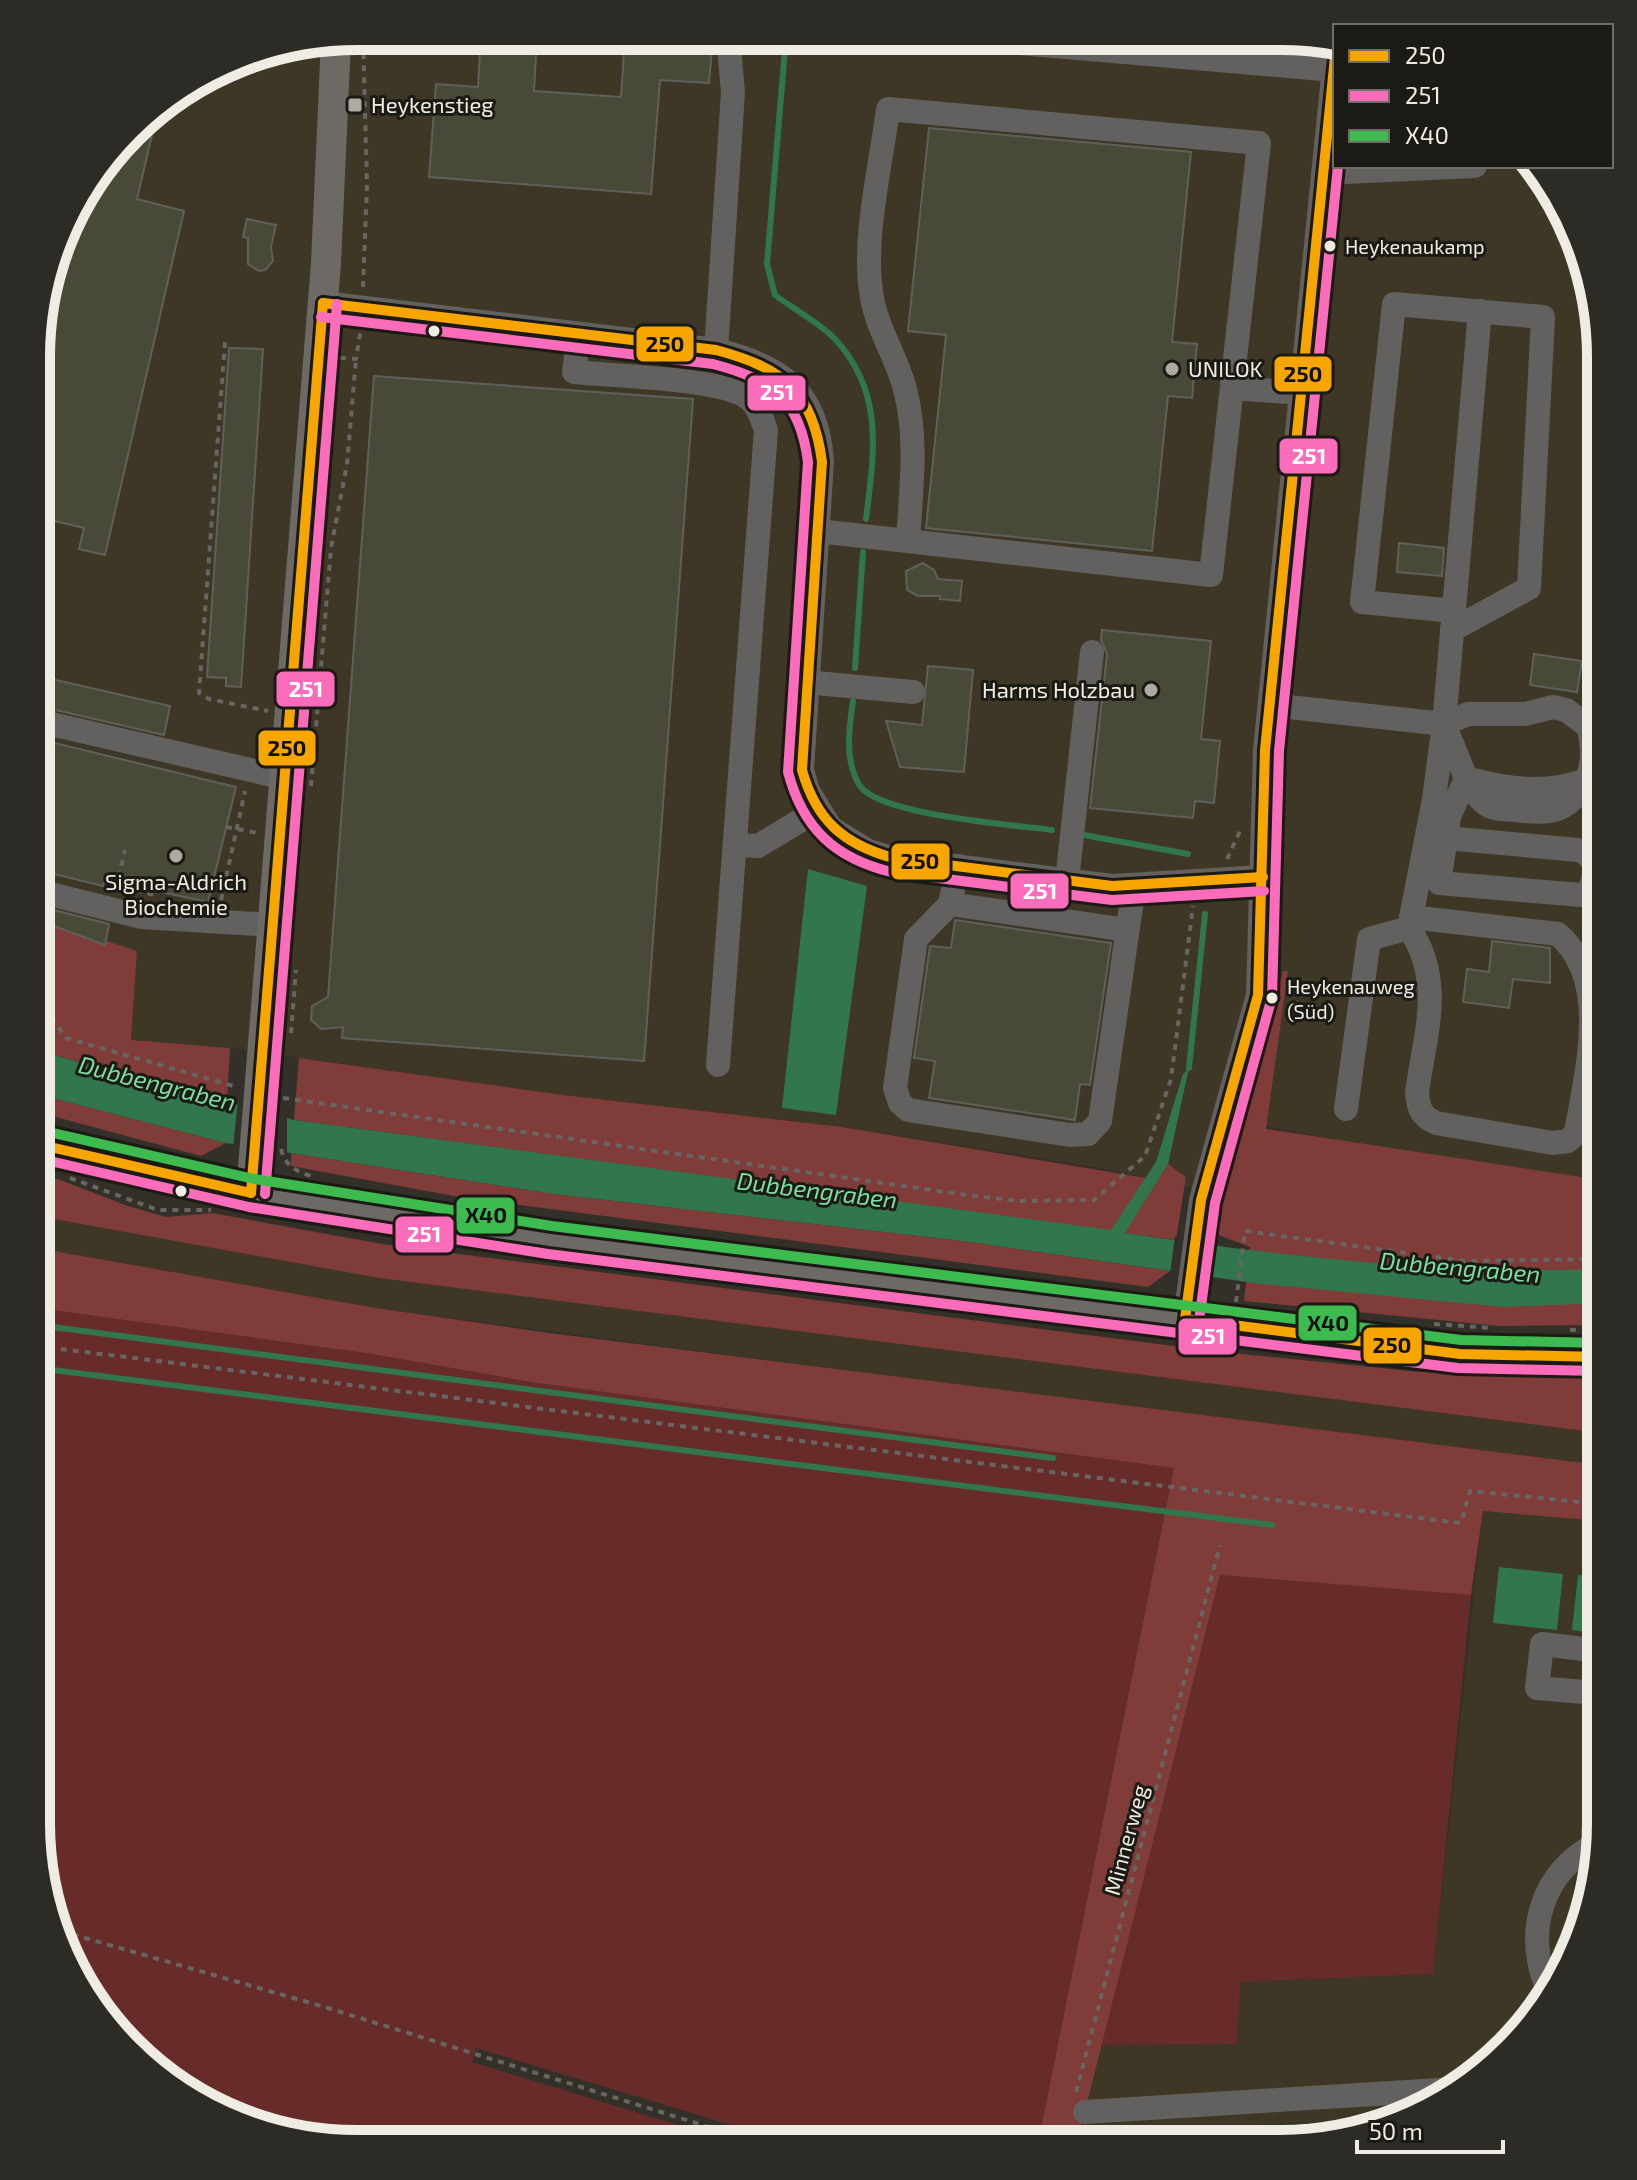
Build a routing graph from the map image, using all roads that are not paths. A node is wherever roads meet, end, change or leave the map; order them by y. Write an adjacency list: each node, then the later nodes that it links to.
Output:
1 (729, 50): 11 (street)
2 (1069, 50): 4 (street)
3 (335, 51): 8 (main road)
4 (1333, 79)
5 (1333, 88): 7 (street)
6 (1432, 168): 7 (street)
7 (1323, 173): 13 (street)
8 (323, 303): 10 (street); 26 (main road)
9 (1480, 311): 16 (street); 16 (street); 16 (street)
10 (579, 334): 11 (street); 29 (street)
11 (716, 350): 14 (street)
12 (1232, 388): 13 (street); 15 (street); 15 (street)
13 (1302, 393): 20 (street)
14 (818, 531): 15 (street); 18 (street)
15 (908, 541)
16 (1453, 621): 22 (street)
17 (1092, 652): 33 (street)
18 (805, 682): 19 (street); 27 (street)
19 (913, 692)
20 (1270, 705): 22 (street); 32 (street)
21 (50, 724): 26 (street)
22 (1444, 724): 23 (street); 24 (street); 38 (street)
23 (1587, 726)
24 (1466, 778): 25 (street); 28 (street)
25 (1587, 778)
26 (298, 784): 39 (main road)
27 (818, 810): 29 (street); 31 (street)
28 (1446, 838): 30 (street); 35 (street)
29 (735, 845): 43 (street)
30 (1587, 852)
31 (958, 866): 33 (street); 37 (street)
32 (1263, 877): 34 (street); 47 (street)
33 (1067, 881): 34 (street)
34 (1134, 886): 40 (street)
35 (1587, 892)
36 (50, 894): 39 (street)
37 (950, 904): 40 (street); 40 (street)
38 (1410, 923): 41 (street); 42 (street); 44 (street)
39 (273, 925): 46 (main road)
40 (1127, 930)
41 (1587, 992)
42 (1587, 1048)
43 (718, 1065)
44 (1346, 1109)
45 (50, 1147): 46 (main road)
46 (251, 1193): 47 (main road)
47 (1185, 1319): 48 (main road)
48 (1587, 1357)
49 (1587, 1649): 50 (street)
50 (1587, 1690)
51 (1585, 1851): 52 (street)
52 (1544, 1979)
53 (1431, 2090): 54 (street)
54 (1077, 2106)

